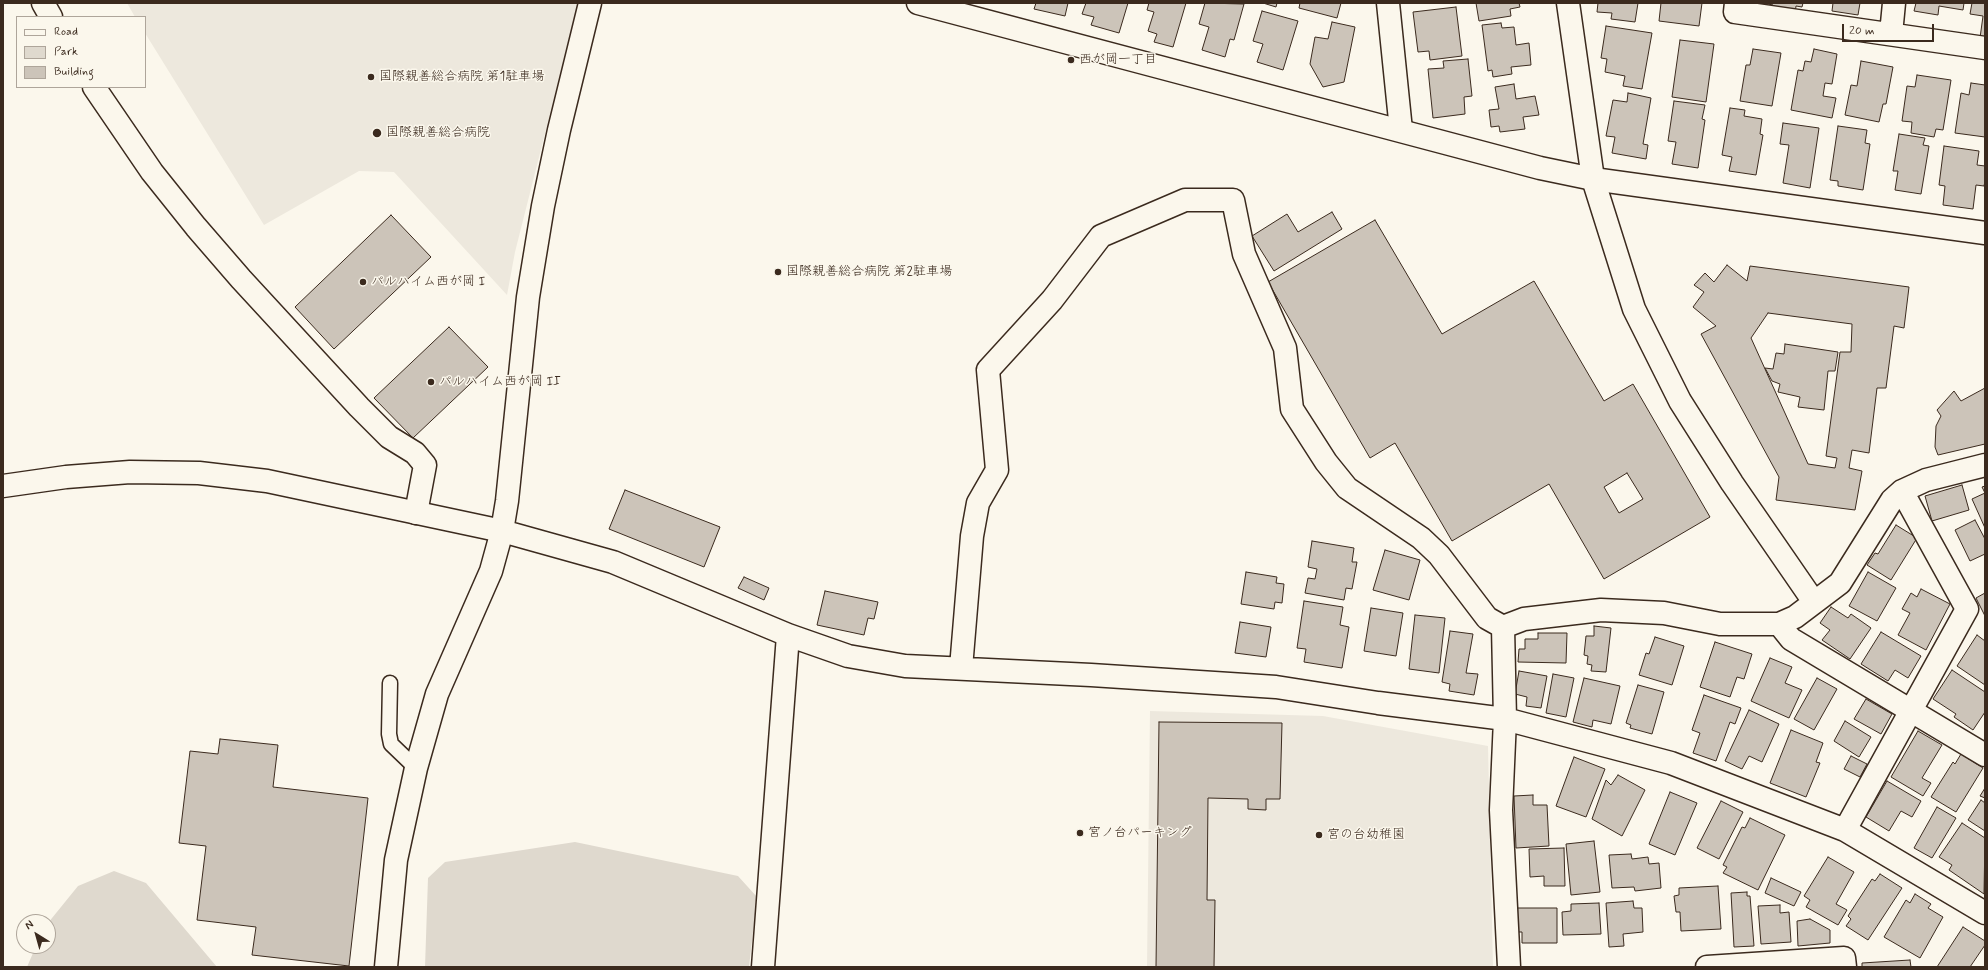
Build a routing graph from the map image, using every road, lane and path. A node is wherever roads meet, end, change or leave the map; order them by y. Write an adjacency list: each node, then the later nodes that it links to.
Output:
1 (43, 3): 8 (street)
2 (590, 3): 19 (street)
3 (918, 3): 12 (street)
4 (1388, 3): 12 (street)
5 (1568, 3): 13 (street)
6 (1736, 3): 9 (street)
7 (1894, 3): 9 (street)
8 (50, 16)
9 (1891, 34): 10 (street)
10 (1985, 48)
11 (95, 88): 18 (street)
12 (1401, 130): 13 (street)
13 (1593, 179): 14 (street); 20 (street)
14 (1985, 233)
15 (1985, 465): 17 (street)
16 (3, 486): 18 (street)
17 (1902, 491): 20 (street); 26 (street)
18 (416, 512): 19 (street)
19 (502, 531): 23 (street); 29 (street)
20 (1814, 602): 21 (street)
21 (1779, 624): 22 (street); 26 (street)
22 (1503, 627): 24 (street); 27 (street)
23 (788, 635): 24 (street); 33 (street)
24 (960, 668): 27 (street)
25 (390, 683): 29 (lane)
26 (1910, 710): 28 (street); 30 (street)
27 (1505, 719): 30 (street); 34 (street)
28 (1985, 755)
29 (416, 768): 32 (street)
30 (1845, 830): 31 (street)
31 (1985, 913)
32 (386, 967)
33 (763, 967)
34 (1509, 967)
35 (1707, 967): 36 (street)
36 (1845, 967)

